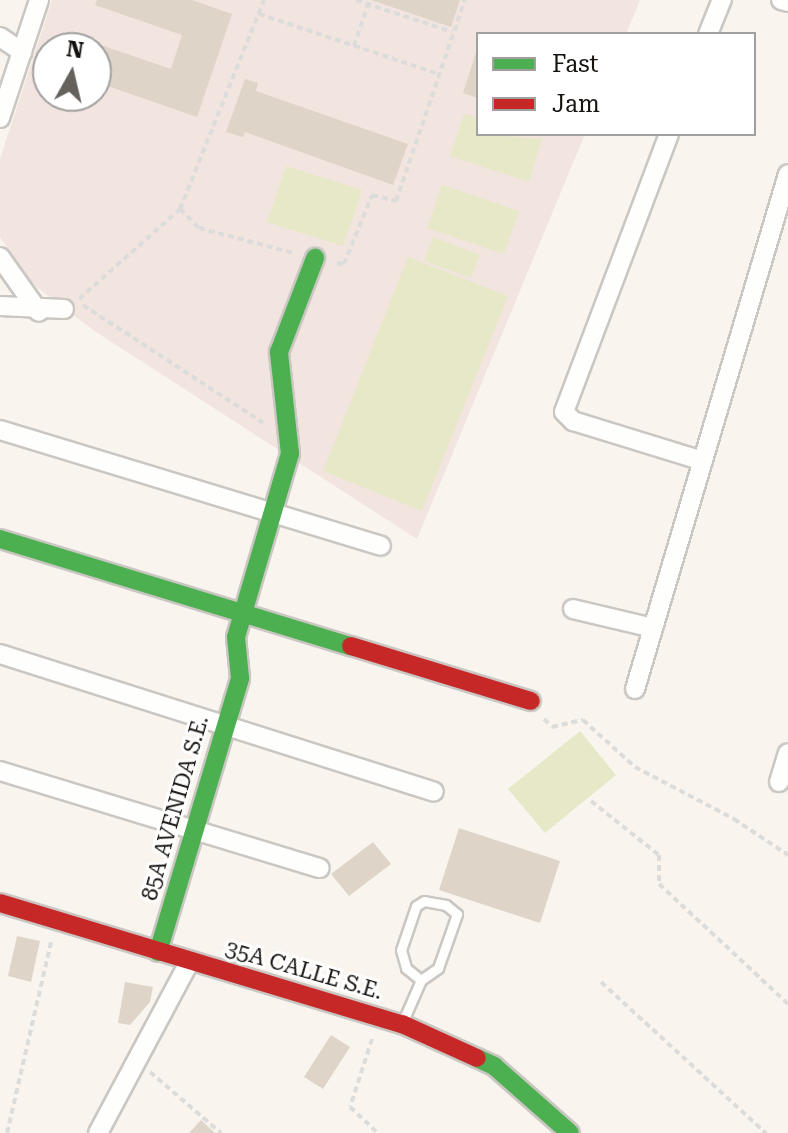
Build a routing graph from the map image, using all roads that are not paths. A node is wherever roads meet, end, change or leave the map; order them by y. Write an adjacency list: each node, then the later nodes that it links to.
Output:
1 (39, 0): 7 (street)
2 (722, 0): 5 (street)
3 (781, 0): 4 (street)
4 (788, 2)
5 (709, 32)
6 (0, 37): 7 (street)
7 (22, 52): 8 (street)
8 (0, 118)
9 (668, 136): 17 (street)
10 (787, 181): 17 (street)
11 (0, 257): 15 (street)
12 (315, 258): 18 (street)
13 (0, 306): 15 (street)
14 (64, 309): 15 (street)
15 (39, 312)
16 (0, 430): 18 (street)
17 (703, 461): 23 (street)
18 (272, 513): 20 (street); 22 (street)
19 (0, 539): 22 (street)
20 (381, 546)
21 (573, 609): 23 (street)
22 (242, 613): 26 (street); 27 (street, 85A AVENIDA S.E.)
23 (653, 628): 25 (street)
24 (0, 654): 27 (street)
25 (635, 689)
26 (531, 701)
27 (224, 724): 31 (street); 32 (street, 85A AVENIDA S.E.)
28 (788, 753): 30 (street)
29 (0, 771): 32 (street)
30 (779, 782)
31 (434, 792)
32 (193, 829): 33 (street); 35 (street, 85A AVENIDA S.E.)
33 (320, 868)
34 (0, 903): 35 (street, 35A CALLE S.E.)
35 (158, 952): 36 (street, 35A CALLE S.E.)
36 (190, 961): 38 (street, 35A CALLE S.E.); 39 (street)
37 (421, 980): 37 (lane); 38 (lane)
38 (402, 1024): 40 (street, 35A CALLE S.E.)
39 (98, 1133)
40 (570, 1133)

